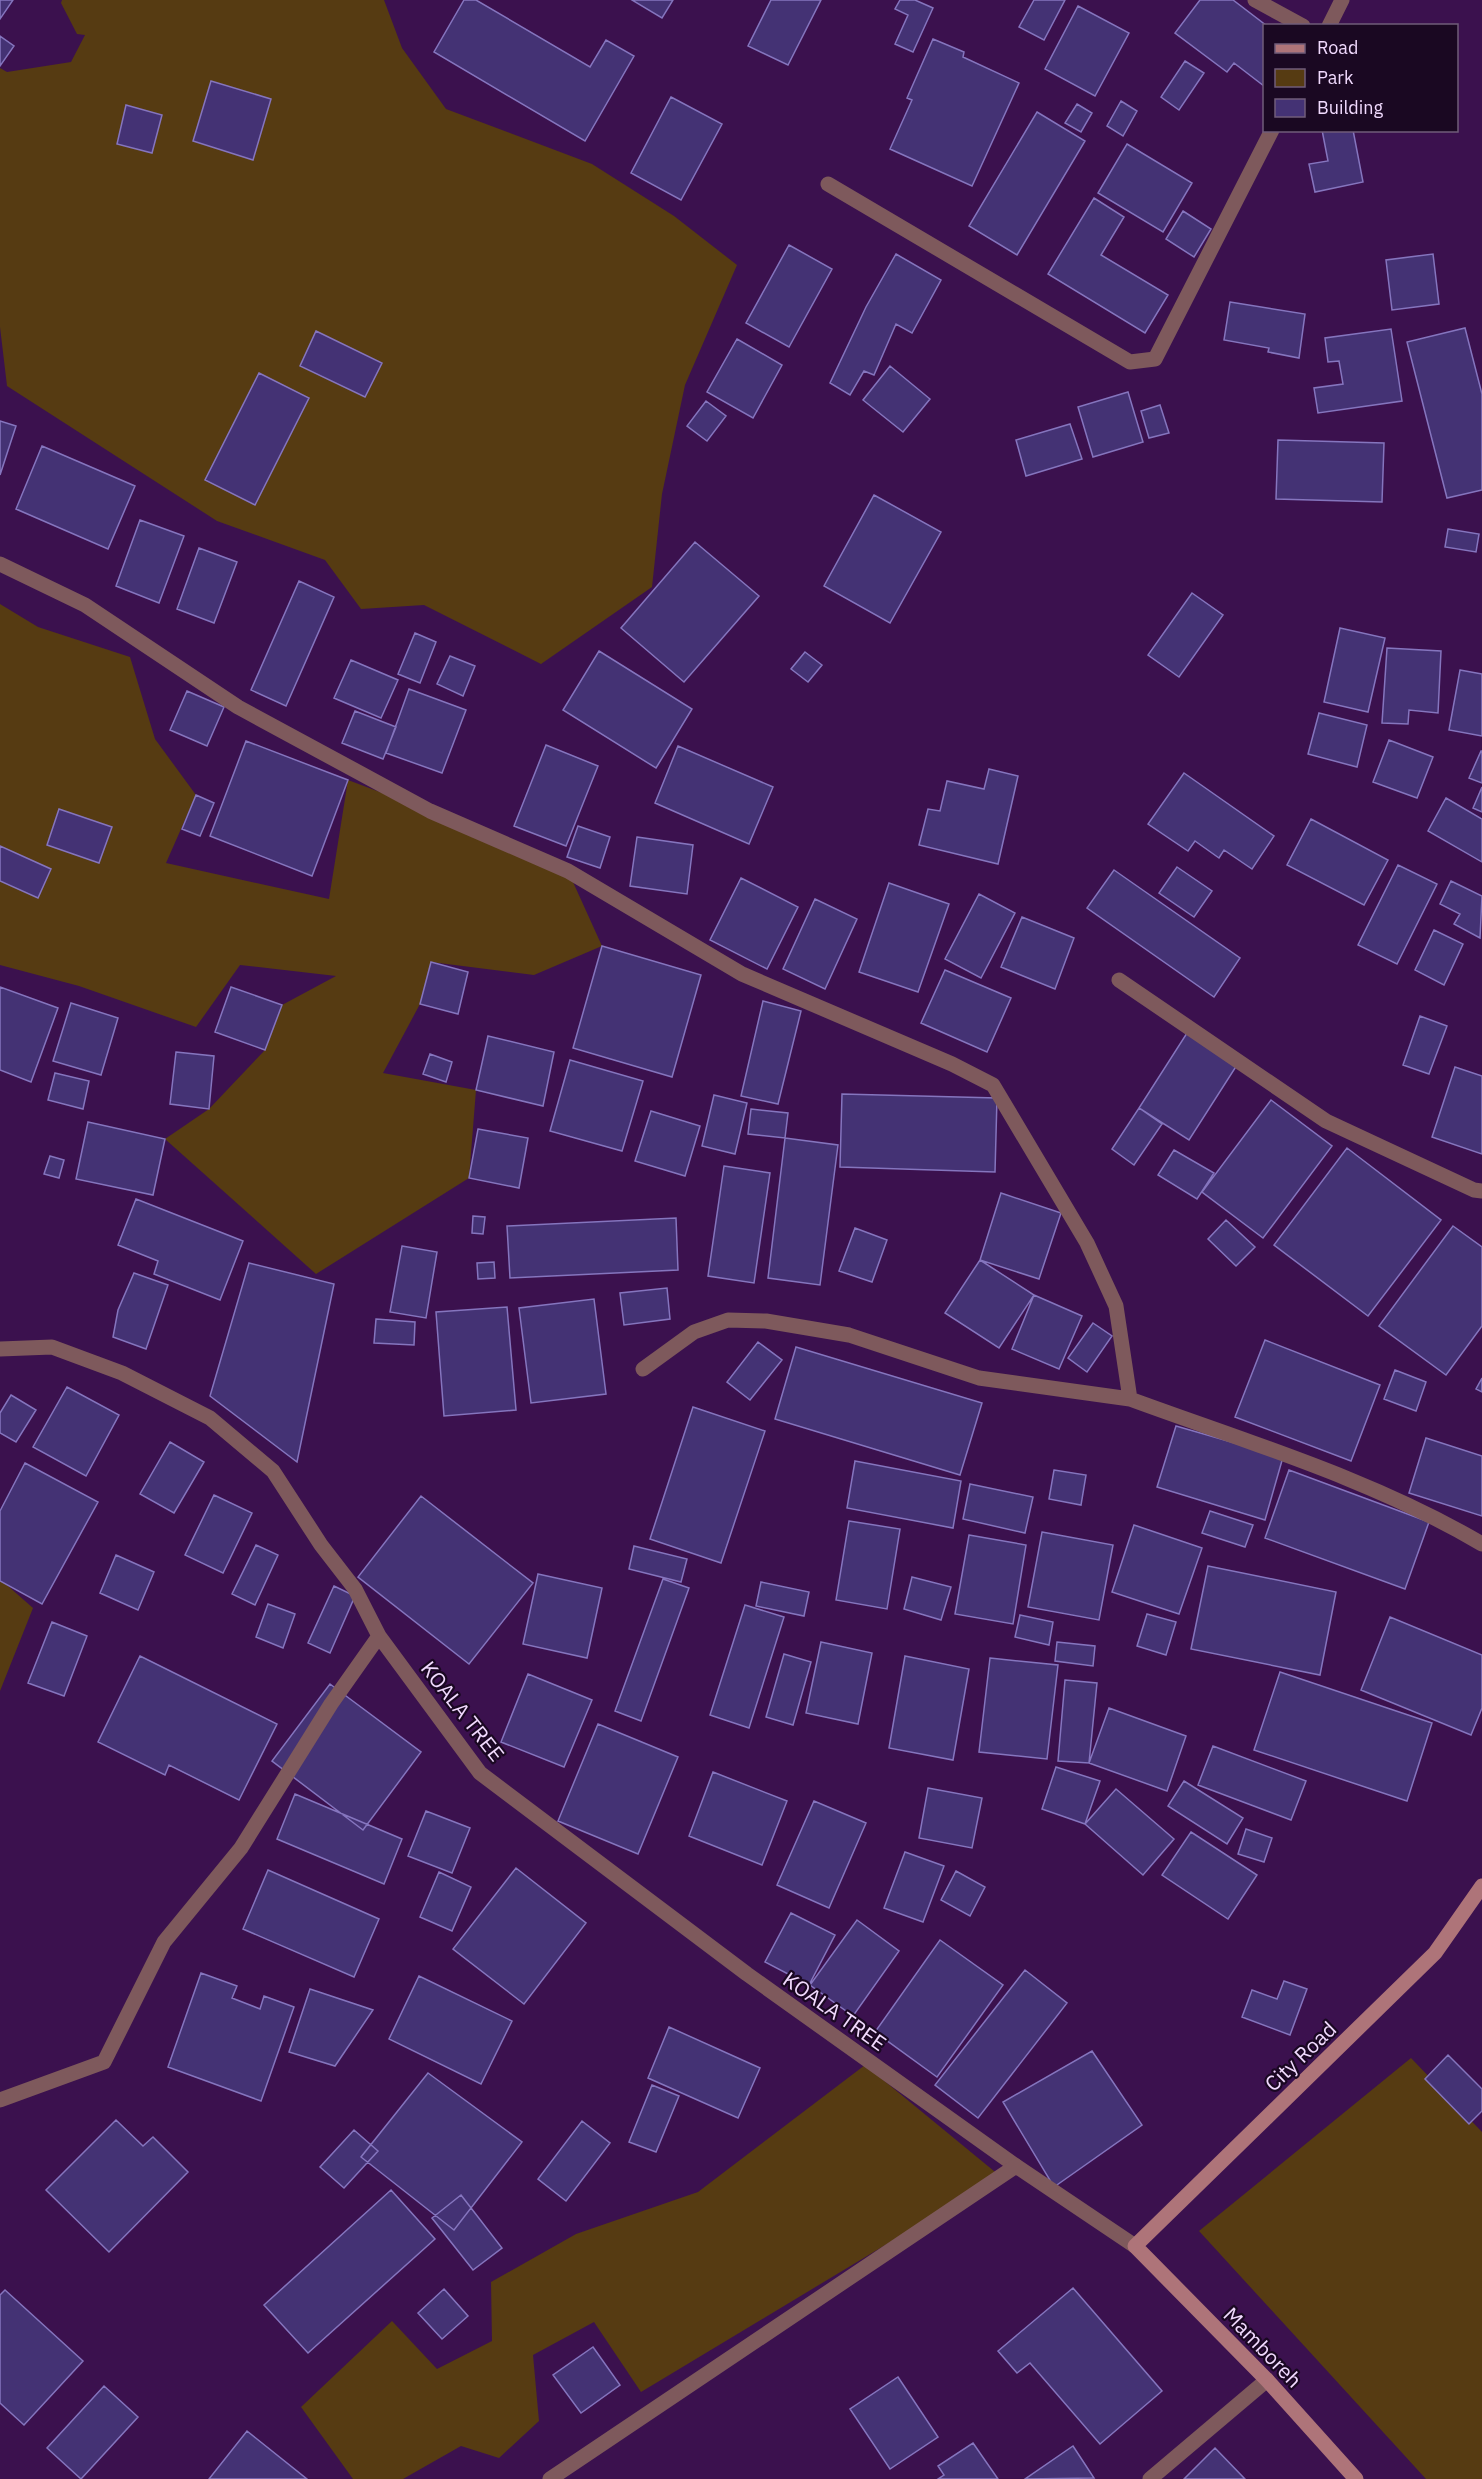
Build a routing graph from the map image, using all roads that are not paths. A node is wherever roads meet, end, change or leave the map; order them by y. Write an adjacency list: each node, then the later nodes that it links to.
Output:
1 (1255, 0): 3 (street)
2 (1342, 0): 4 (street)
3 (1299, 24)
4 (1330, 24)
5 (1271, 132): 6 (street)
6 (828, 184)
7 (0, 564): 12 (street)
8 (1119, 980): 9 (street)
9 (1482, 1191)
10 (0, 1350): 14 (street, KOALA TREE)
11 (643, 1369): 12 (street)
12 (1130, 1399): 13 (street)
13 (1482, 1544)
14 (379, 1636): 16 (street); 17 (street, KOALA TREE)
15 (1482, 1886): 18 (main road, City Road)
16 (0, 2100)
17 (1016, 2166): 18 (street, KOALA TREE); 20 (street)
18 (1135, 2246): 19 (main road, Mamboreh)
19 (1267, 2380): 21 (street); 22 (main road, Mamboreh)
20 (550, 2479)
21 (1150, 2479)
22 (1356, 2479)

